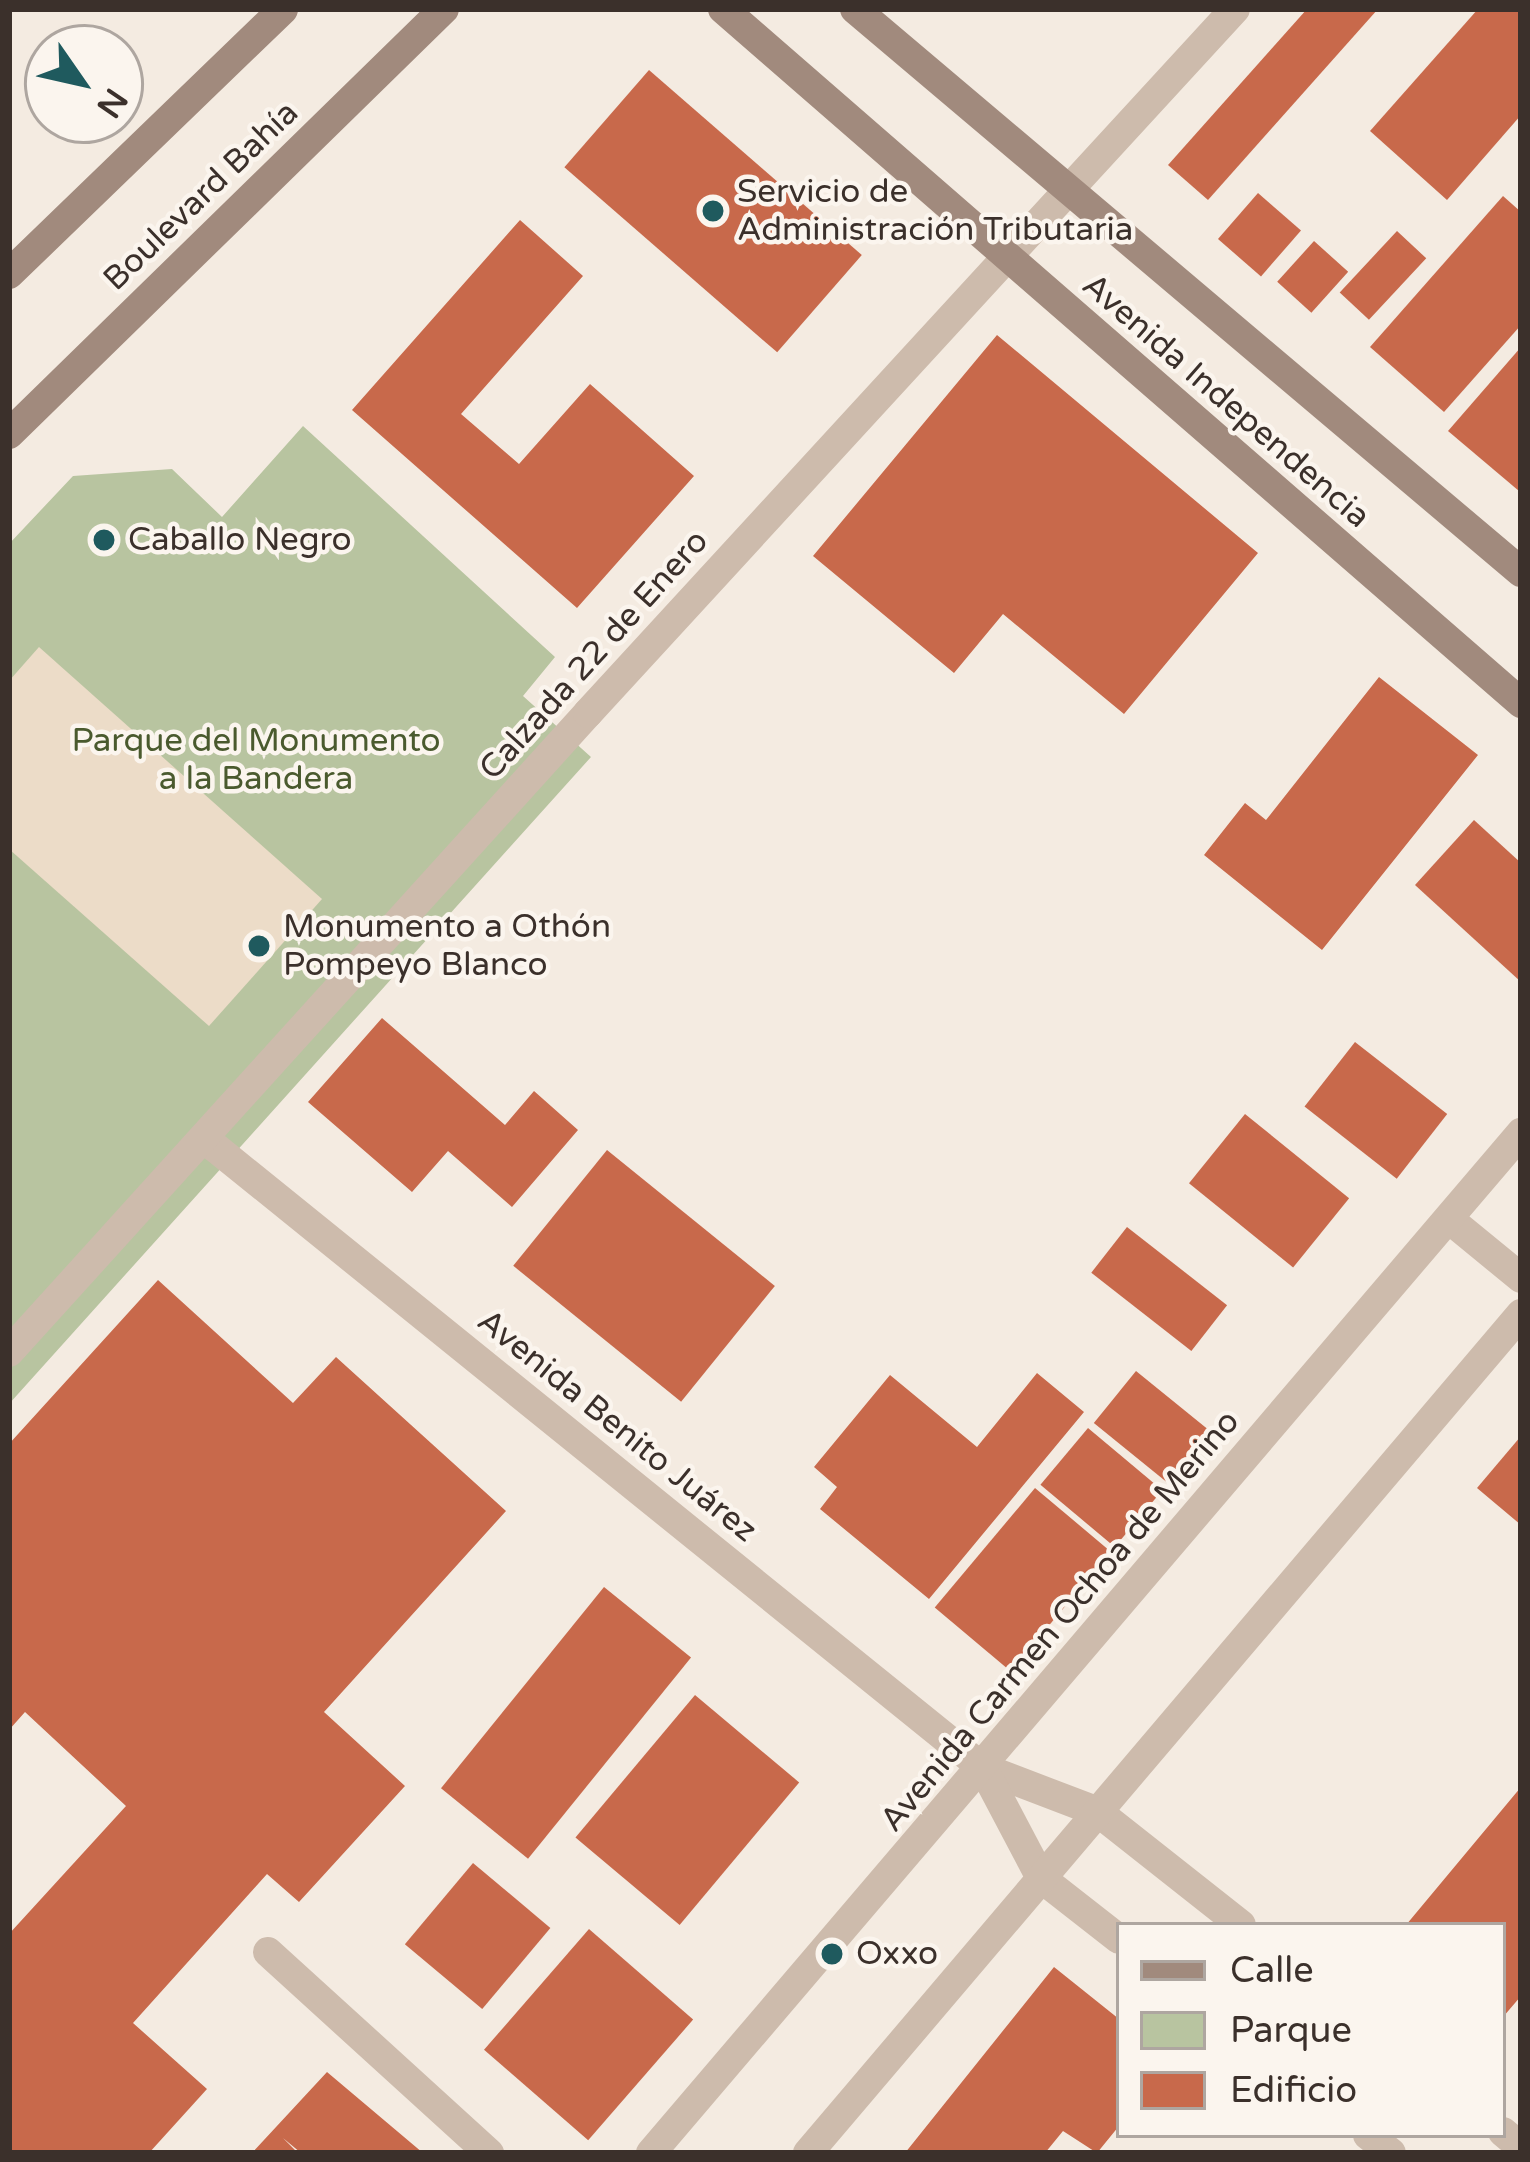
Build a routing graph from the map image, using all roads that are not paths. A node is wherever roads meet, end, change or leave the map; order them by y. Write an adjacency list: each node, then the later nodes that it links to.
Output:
1 (283, 9): 8 (main road)
2 (444, 9): 9 (main road, Boulevard Bahía)
3 (723, 9): 7 (main road, Avenida Independencia)
4 (855, 9): 6 (main road, Avenida Independencia)
5 (1235, 9): 6 (street, Calzada 22 de Enero)
6 (1069, 189): 7 (street, Calzada 22 de Enero); 10 (main road, Avenida Independencia)
7 (1006, 259): 11 (main road, Avenida Independencia); 13 (street, Calzada 22 de Enero)
8 (9, 274)
9 (9, 434)
10 (1521, 572)
11 (1521, 703)
12 (1521, 1133): 14 (street, Avenida Carmen Ochoa de Merino)
13 (206, 1140): 17 (street, Calzada 22 de Enero); 18 (street, Avenida Benito Juárez)
14 (1448, 1219): 15 (street); 18 (street, Avenida Carmen Ochoa de Merino)
15 (1521, 1278)
16 (1521, 1314): 19 (street)
17 (9, 1352)
18 (982, 1768): 19 (street, Avenida Benito Juárez); 20 (street, Avenida Benito Juárez); 25 (street, Avenida Carmen Ochoa de Merino)
19 (1098, 1811): 20 (street); 21 (street, Avenida Benito Juárez)
20 (1041, 1878): 22 (street, Avenida Benito Juárez); 26 (street)
21 (1237, 1922)
22 (1116, 1938)
23 (268, 1952): 24 (street)
24 (488, 2153)
25 (651, 2153)
26 (808, 2153)

